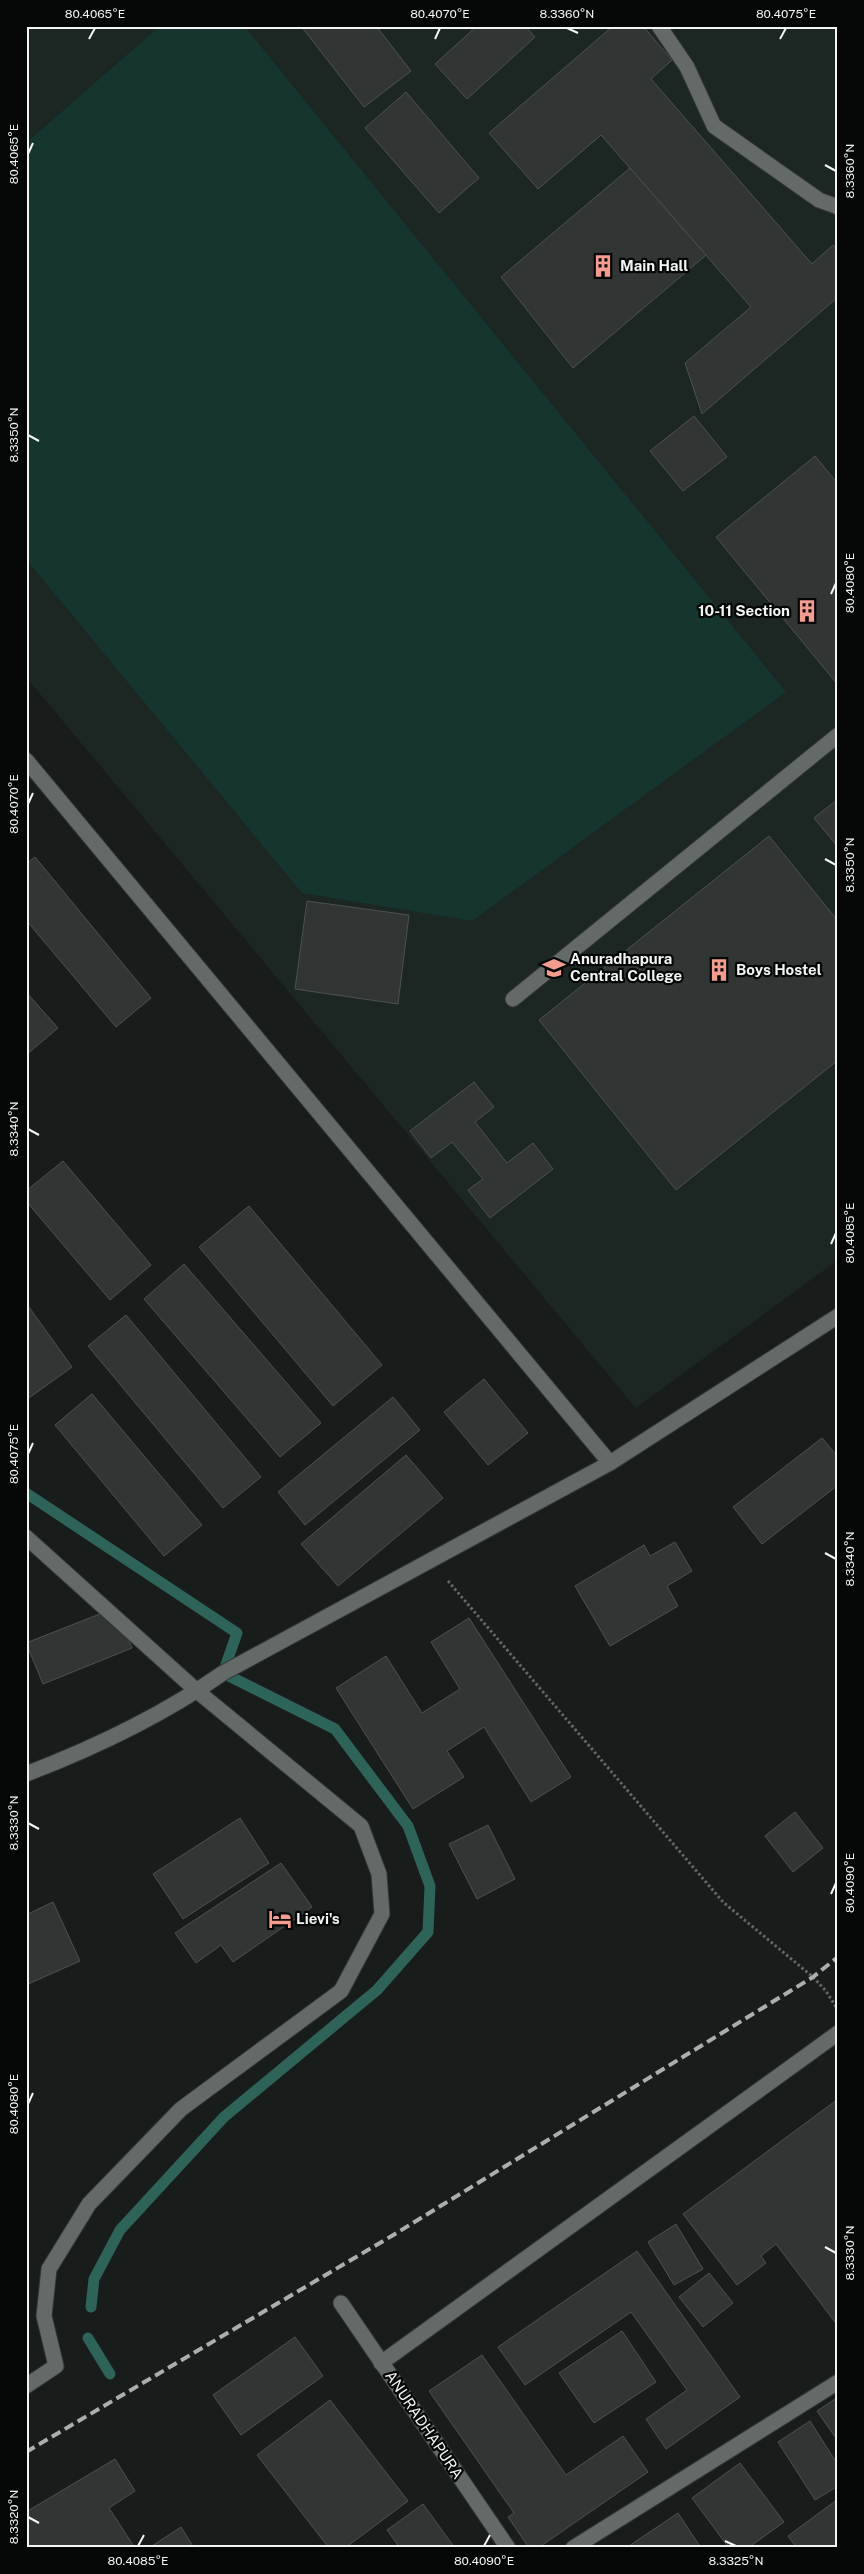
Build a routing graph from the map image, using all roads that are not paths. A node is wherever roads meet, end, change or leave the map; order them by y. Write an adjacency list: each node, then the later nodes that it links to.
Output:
1 (660, 26): 2 (street)
2 (838, 207)
3 (838, 735): 5 (street)
4 (26, 760): 7 (street)
5 (513, 999)
6 (838, 1316): 7 (street)
7 (610, 1463): 9 (street)
8 (26, 1538): 9 (street)
9 (197, 1691): 10 (street); 15 (street)
10 (26, 1774)
11 (838, 2033): 13 (street)
12 (341, 2303): 13 (street, ANURADHAPURA)
13 (382, 2363): 16 (street, ANURADHAPURA)
14 (838, 2382): 17 (street)
15 (26, 2386)
16 (508, 2548)
17 (573, 2548)

